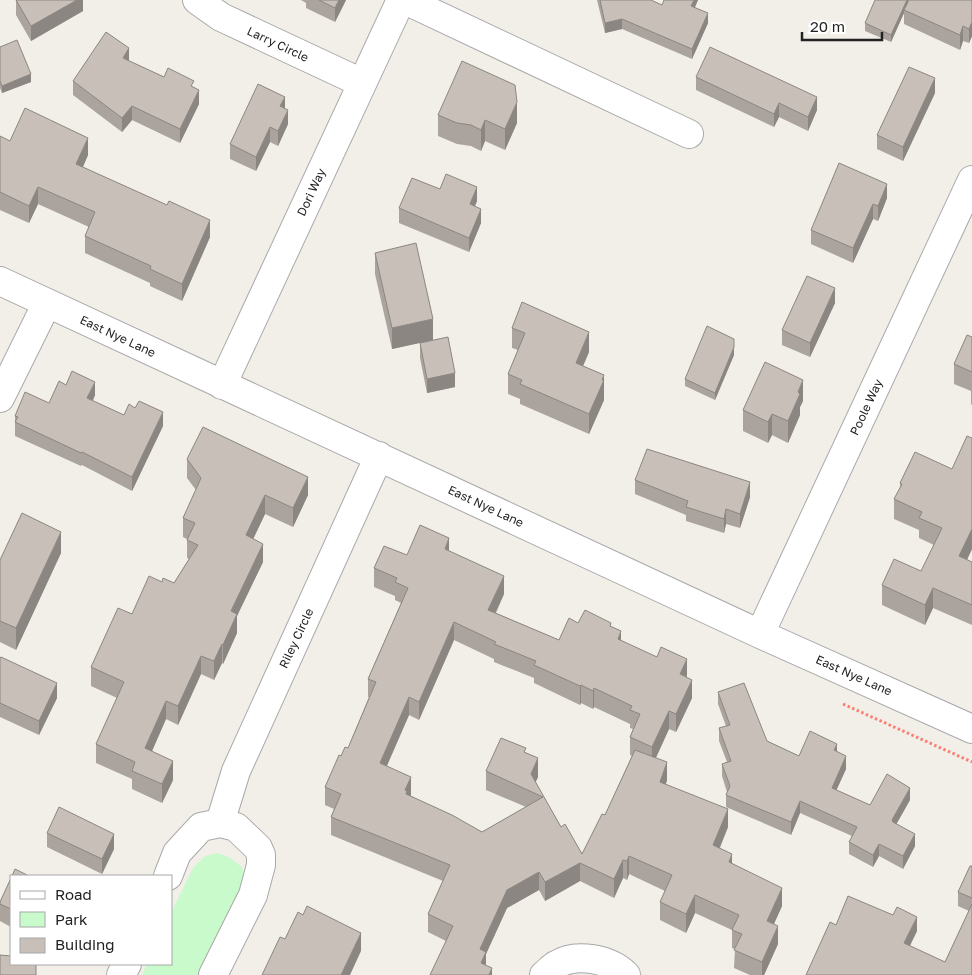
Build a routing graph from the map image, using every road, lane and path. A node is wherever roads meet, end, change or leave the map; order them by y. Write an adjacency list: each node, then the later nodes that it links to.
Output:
1 (197, 0): 4 (street, Larry Circle)
2 (401, 0): 4 (street, Dori Way)
3 (405, 0): 5 (street)
4 (362, 83): 9 (street, Dori Way)
5 (689, 134)
6 (972, 180): 12 (street, Poole Way)
7 (0, 281): 8 (street, East Nye Lane)
8 (47, 303): 9 (street, East Nye Lane); 10 (street)
9 (222, 385): 11 (street, East Nye Lane)
10 (0, 398)
11 (379, 456): 12 (street, East Nye Lane); 16 (street, Riley Circle)
12 (760, 634): 14 (street, East Nye Lane)
13 (839, 702): 15 (path)
14 (972, 729)
15 (972, 762)
16 (220, 823): 17 (street); 18 (street)
17 (168, 875)
18 (213, 975)
19 (544, 975): 20 (street)
20 (626, 975)

